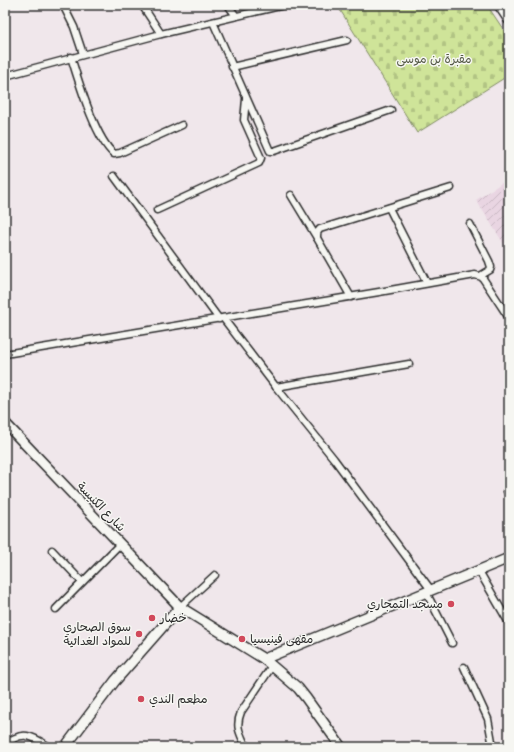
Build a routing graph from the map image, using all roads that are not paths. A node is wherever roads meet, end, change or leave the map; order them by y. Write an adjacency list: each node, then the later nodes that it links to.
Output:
1 (63, 5): 11 (street)
2 (142, 5): 9 (street)
3 (228, 5): 6 (street)
4 (284, 5): 6 (street)
5 (499, 5): 7 (street)
6 (236, 16): 8 (street)
7 (509, 20)
8 (213, 22): 9 (street); 13 (street)
9 (161, 34): 11 (street)
10 (347, 40): 13 (street)
11 (83, 54): 12 (street)
12 (71, 57): 14 (street); 17 (street)
13 (232, 67): 15 (street)
14 (5, 76)
15 (246, 97): 16 (street); 22 (street)
16 (391, 110)
17 (182, 125)
18 (114, 176): 28 (street)
19 (451, 188): 21 (street)
20 (290, 195): 24 (street)
21 (389, 208): 24 (street); 26 (street)
22 (157, 210)
23 (470, 224): 25 (street)
24 (317, 238): 27 (street)
25 (480, 276): 26 (street); 29 (street)
26 (427, 283): 27 (street)
27 (351, 297): 28 (street)
28 (221, 318): 30 (street); 32 (street)
29 (509, 318)
30 (5, 354)
31 (408, 364): 32 (street)
32 (276, 387): 40 (street)
33 (5, 423): 34 (street, شارع الكنيسة)
34 (120, 544): 39 (street); 41 (street, شارع الكنيسة)
35 (52, 550): 39 (street)
36 (509, 558): 37 (street)
37 (479, 571): 40 (street); 43 (street)
38 (215, 575): 41 (street)
39 (82, 582): 42 (street)
40 (428, 591): 44 (street); 45 (street)
41 (180, 607): 45 (street, شارع الكنيسة); 50 (street)
42 (56, 609)
43 (509, 623)
44 (452, 643)
45 (264, 659): 46 (street, شارع الكنيسة)
46 (272, 666): 51 (street); 52 (street, شارع الكنيسة)
47 (464, 667): 53 (street)
48 (5, 746): 49 (street)
49 (49, 747)
50 (65, 747)
51 (246, 747)
52 (341, 747)
53 (493, 747)

